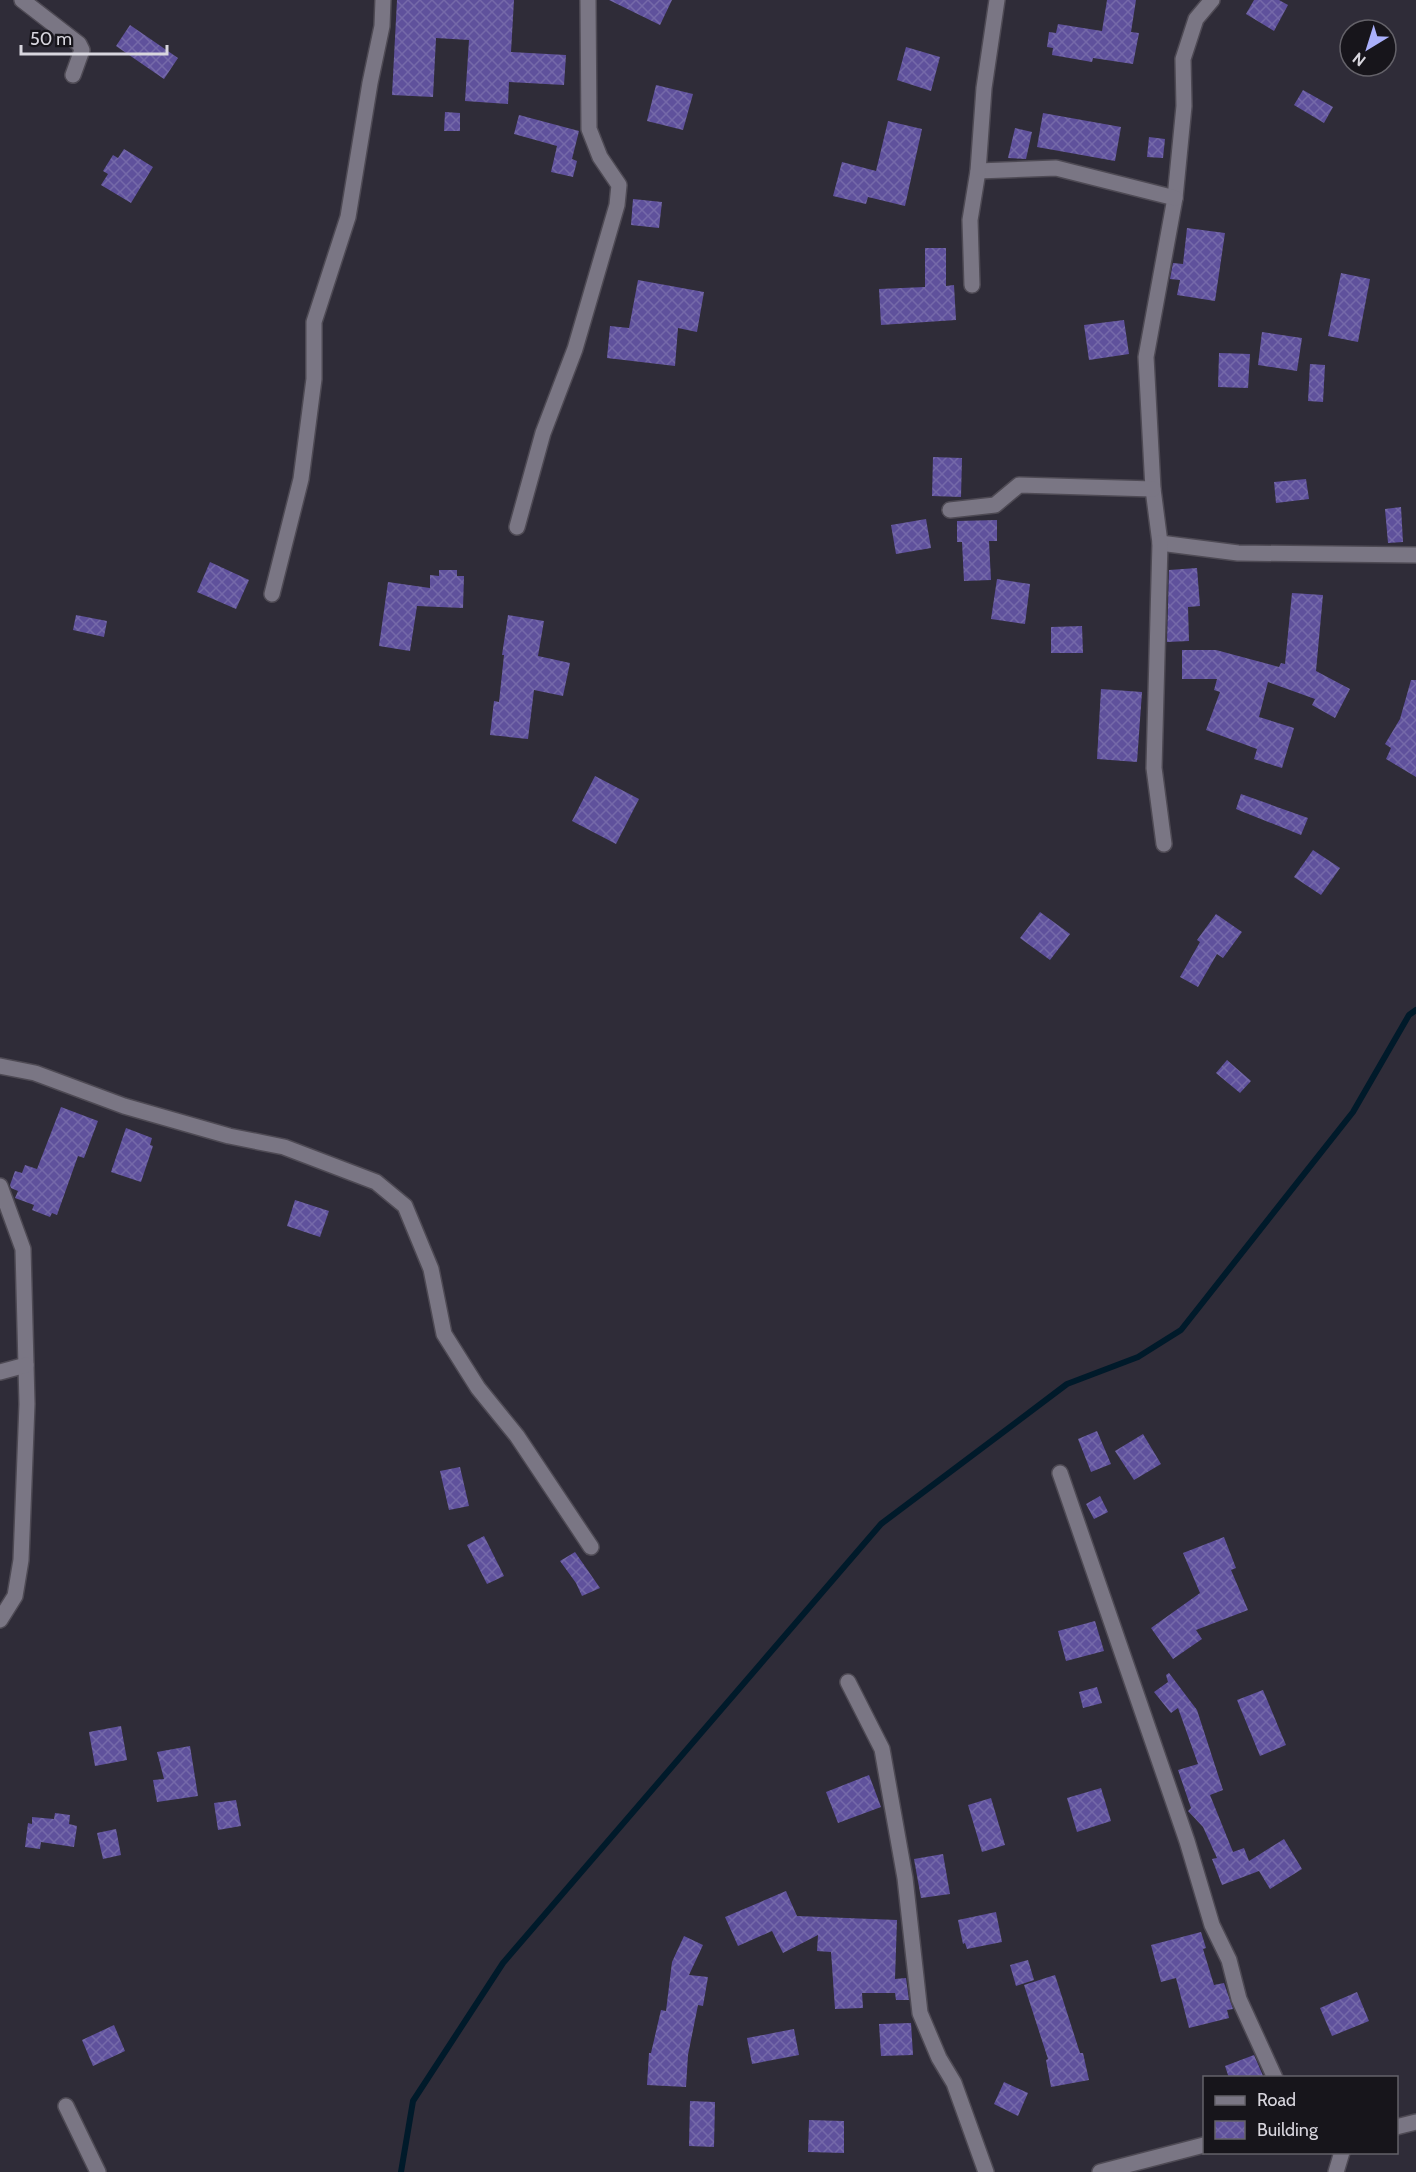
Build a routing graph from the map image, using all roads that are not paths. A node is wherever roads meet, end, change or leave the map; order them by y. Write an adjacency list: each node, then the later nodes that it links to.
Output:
1 (22, 0): 6 (street)
2 (383, 0): 15 (street)
3 (588, 0): 12 (street)
4 (997, 0): 7 (street)
5 (1212, 0): 8 (street)
6 (73, 75)
7 (978, 171): 8 (street); 9 (street)
8 (1174, 198): 10 (street)
9 (972, 285)
10 (1153, 489): 11 (street); 13 (street)
11 (950, 510)
12 (517, 527)
13 (1160, 543): 14 (street); 16 (street)
14 (1416, 555)
15 (272, 594)
16 (1164, 844)
17 (0, 1066): 22 (street)
18 (0, 1186): 19 (street)
19 (26, 1365): 20 (street); 23 (street)
20 (0, 1372)
21 (1060, 1473): 25 (street)
22 (591, 1547)
23 (0, 1620)
24 (848, 1682): 33 (street)
25 (1274, 2076)
26 (66, 2106): 32 (street)
27 (1416, 2122): 28 (street)
28 (1398, 2126)
29 (1203, 2145): 31 (street)
30 (1341, 2154): 35 (street)
31 (1121, 2170): 34 (street)
32 (98, 2172)
33 (986, 2172)
34 (1100, 2172)
35 (1336, 2172)

